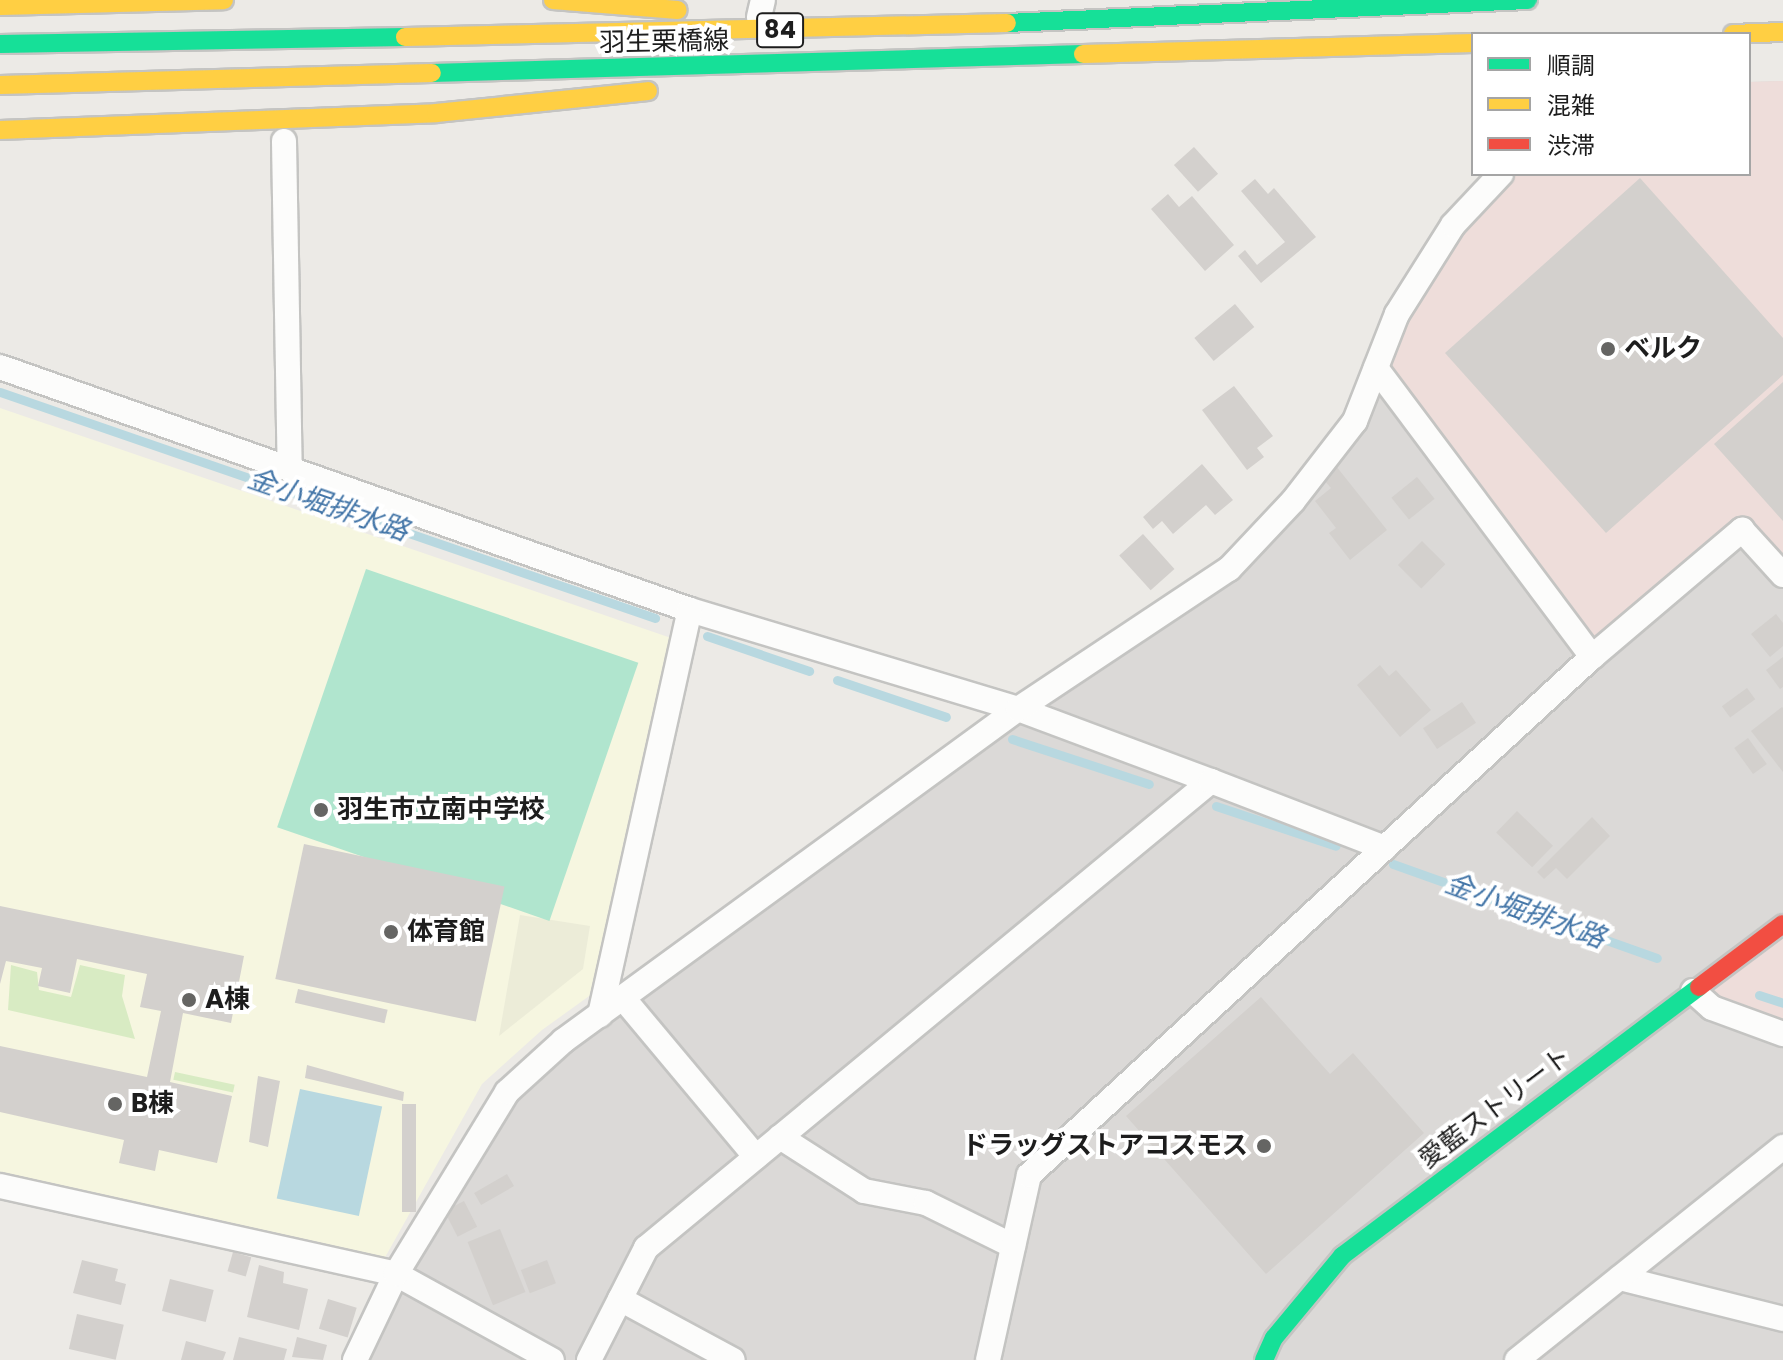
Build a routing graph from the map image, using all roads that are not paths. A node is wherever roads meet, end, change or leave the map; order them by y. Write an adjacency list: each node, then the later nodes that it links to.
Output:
1 (224, 0): 4 (main road)
2 (553, 0): 5 (main road)
3 (1527, 0): 6 (main road, 羽生栗橋線 / 84)
4 (0, 6)
5 (761, 8): 6 (main road)
6 (906, 28): 10 (main road, 羽生栗橋線 / 84)
7 (1783, 32): 8 (main road)
8 (1751, 33)
9 (1471, 43): 11 (main road, 羽生栗橋線 / 84)
10 (0, 44)
11 (921, 61): 12 (main road, 羽生栗橋線 / 84); 13 (main road)
12 (0, 85)
13 (0, 130)
14 (284, 141): 18 (street)
15 (1499, 176): 17 (street)
16 (0, 367): 18 (street)
17 (1376, 368): 21 (street); 22 (street)
18 (290, 469): 20 (street)
19 (1783, 575): 21 (street)
20 (690, 610): 22 (street); 28 (street)
21 (1592, 657): 24 (street)
22 (1018, 709): 23 (street); 27 (street)
23 (1211, 781): 24 (street); 30 (street)
24 (1385, 848): 34 (street)
25 (1783, 924): 26 (main road, 愛藍ストリート)
26 (1693, 991): 29 (street); 44 (main road, 愛藍ストリート)
27 (623, 998): 28 (street); 32 (street)
28 (600, 1015): 35 (street)
29 (1783, 1034)
30 (780, 1137): 32 (street); 34 (street)
31 (1783, 1147): 36 (street)
32 (756, 1157): 37 (street)
33 (0, 1186): 35 (street)
34 (1013, 1246): 43 (street)
35 (396, 1274): 39 (street); 40 (street)
36 (1620, 1278): 38 (street); 45 (street)
37 (620, 1299): 41 (street); 42 (street)
38 (1783, 1319)
39 (355, 1360)
40 (552, 1360)
41 (589, 1360)
42 (733, 1360)
43 (988, 1360)
44 (1264, 1360)
45 (1517, 1360)

